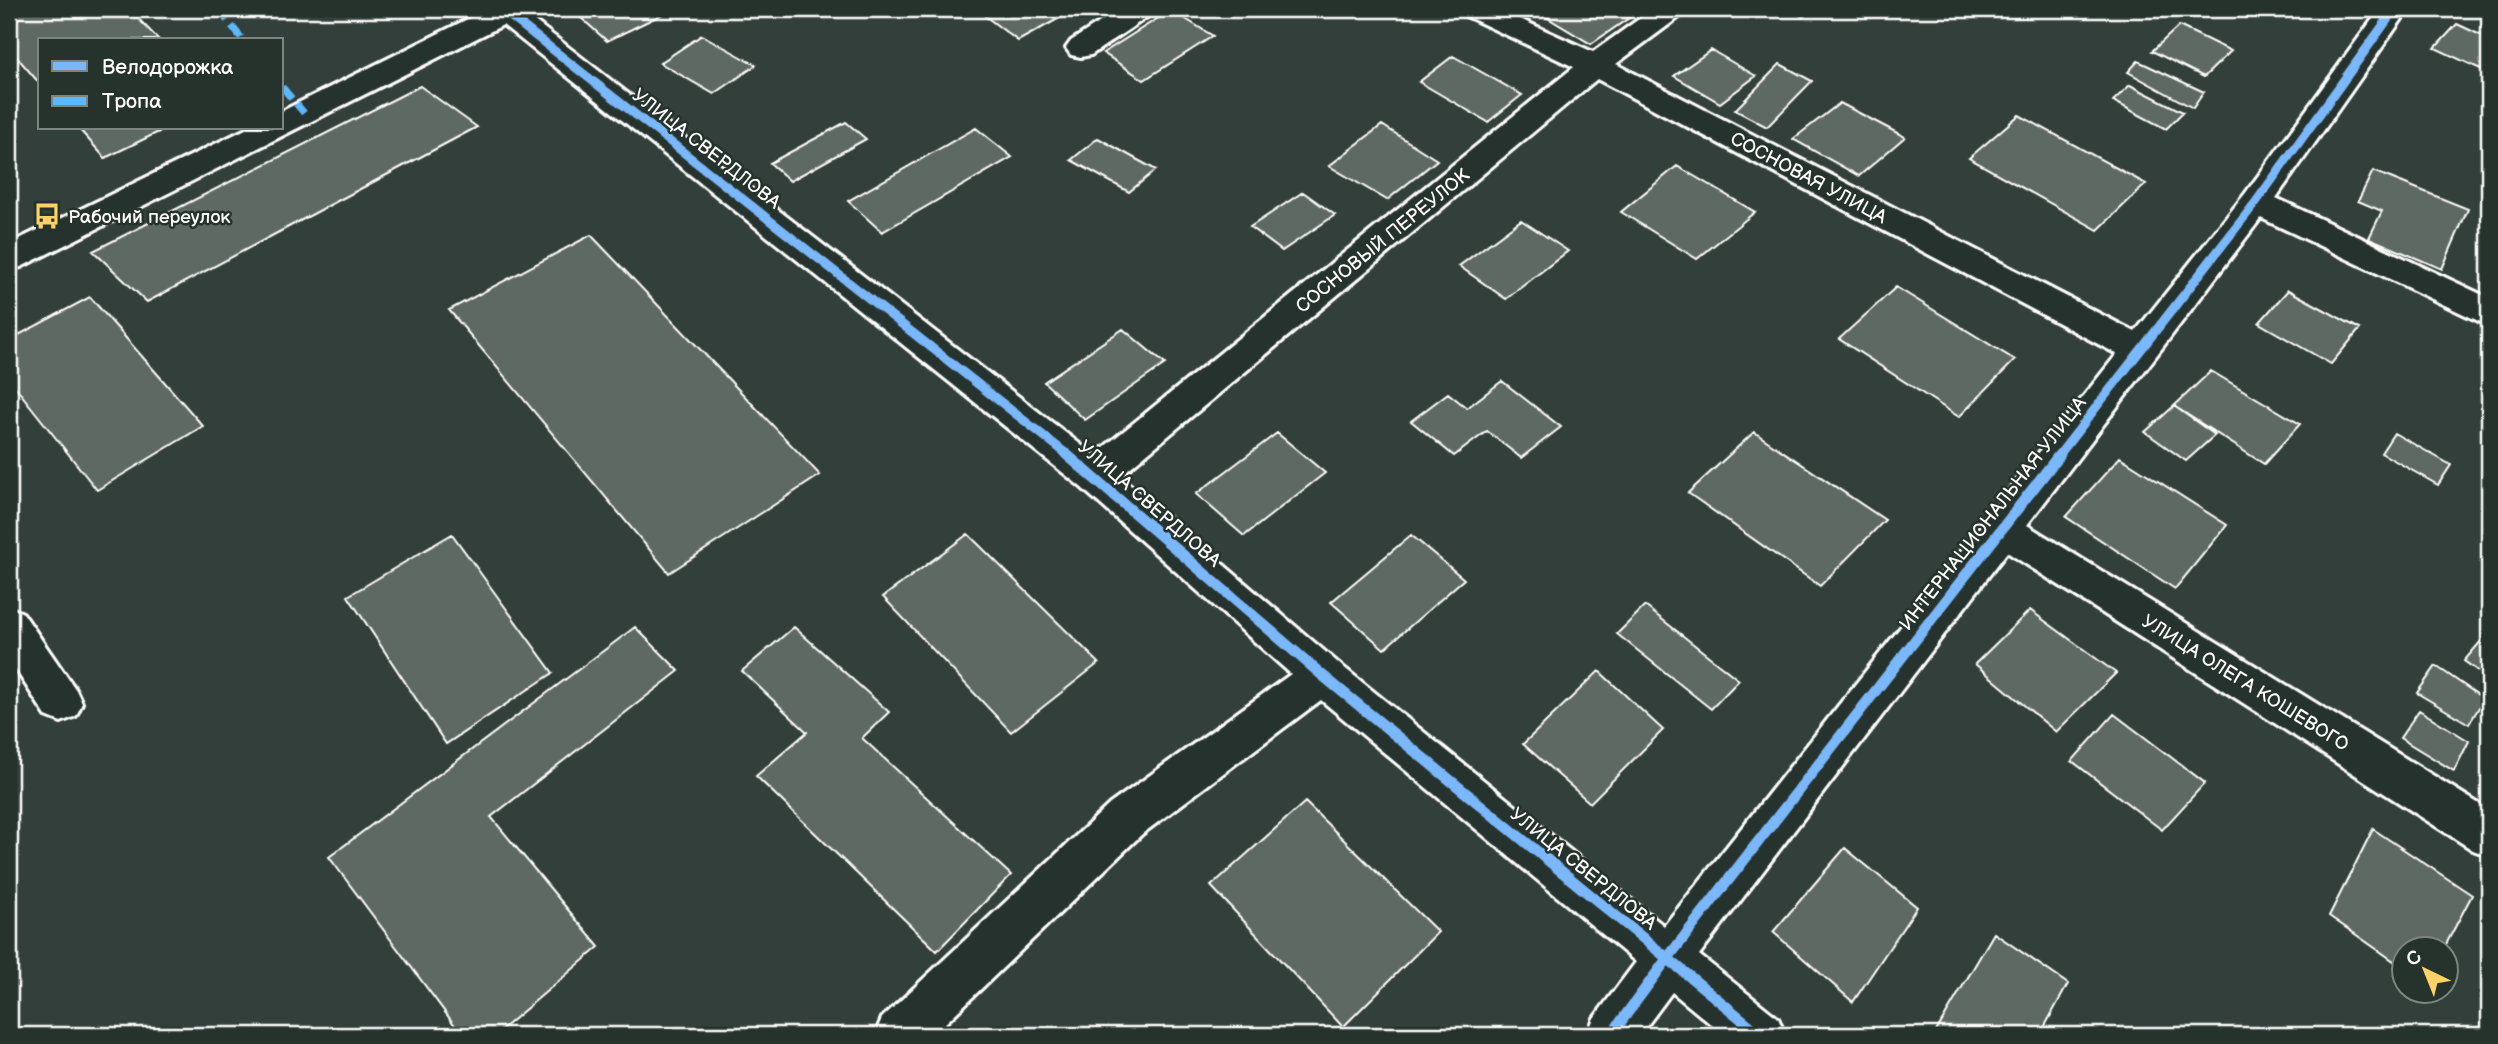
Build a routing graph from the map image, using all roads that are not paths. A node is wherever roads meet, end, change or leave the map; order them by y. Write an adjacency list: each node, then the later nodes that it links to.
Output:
1 (1140, 9): 6 (street)
2 (1474, 9): 7 (street, СОСНОВАЯ УЛИЦА)
3 (1672, 9): 7 (street, СОСНОВЫЙ ПЕРЕУЛОК)
4 (2395, 9): 10 (street, ИНТЕРНАЦИОНАЛЬНАЯ УЛИЦА)
5 (508, 10): 8 (street); 14 (street, УЛИЦА СВЕРДЛОВА)
6 (1081, 48)
7 (1595, 65): 13 (street, СОСНОВАЯ УЛИЦА); 14 (street, СОСНОВЫЙ ПЕРЕУЛОК)
8 (284, 123)
9 (270, 130): 11 (street)
10 (2256, 202): 12 (street); 13 (street, ИНТЕРНАЦИОНАЛЬНАЯ УЛИЦА)
11 (9, 258)
12 (2489, 313)
13 (2140, 350): 15 (street, ИНТЕРНАЦИОНАЛЬНАЯ УЛИЦА)
14 (1094, 476): 17 (street, УЛИЦА СВЕРДЛОВА)
15 (2002, 529): 19 (street, УЛИЦА ОЛЕГА КОШЕВОГО); 20 (street, ИНТЕРНАЦИОНАЛЬНАЯ УЛИЦА)
16 (9, 625): 18 (street)
17 (1322, 675): 20 (street, УЛИЦА СВЕРДЛОВА); 21 (street)
18 (61, 703)
19 (2489, 835)
20 (1667, 960): 22 (street, ИНТЕРНАЦИОНАЛЬНАЯ УЛИЦА); 23 (street, УЛИЦА СВЕРДЛОВА)
21 (899, 1035)
22 (1611, 1035)
23 (1761, 1035)

